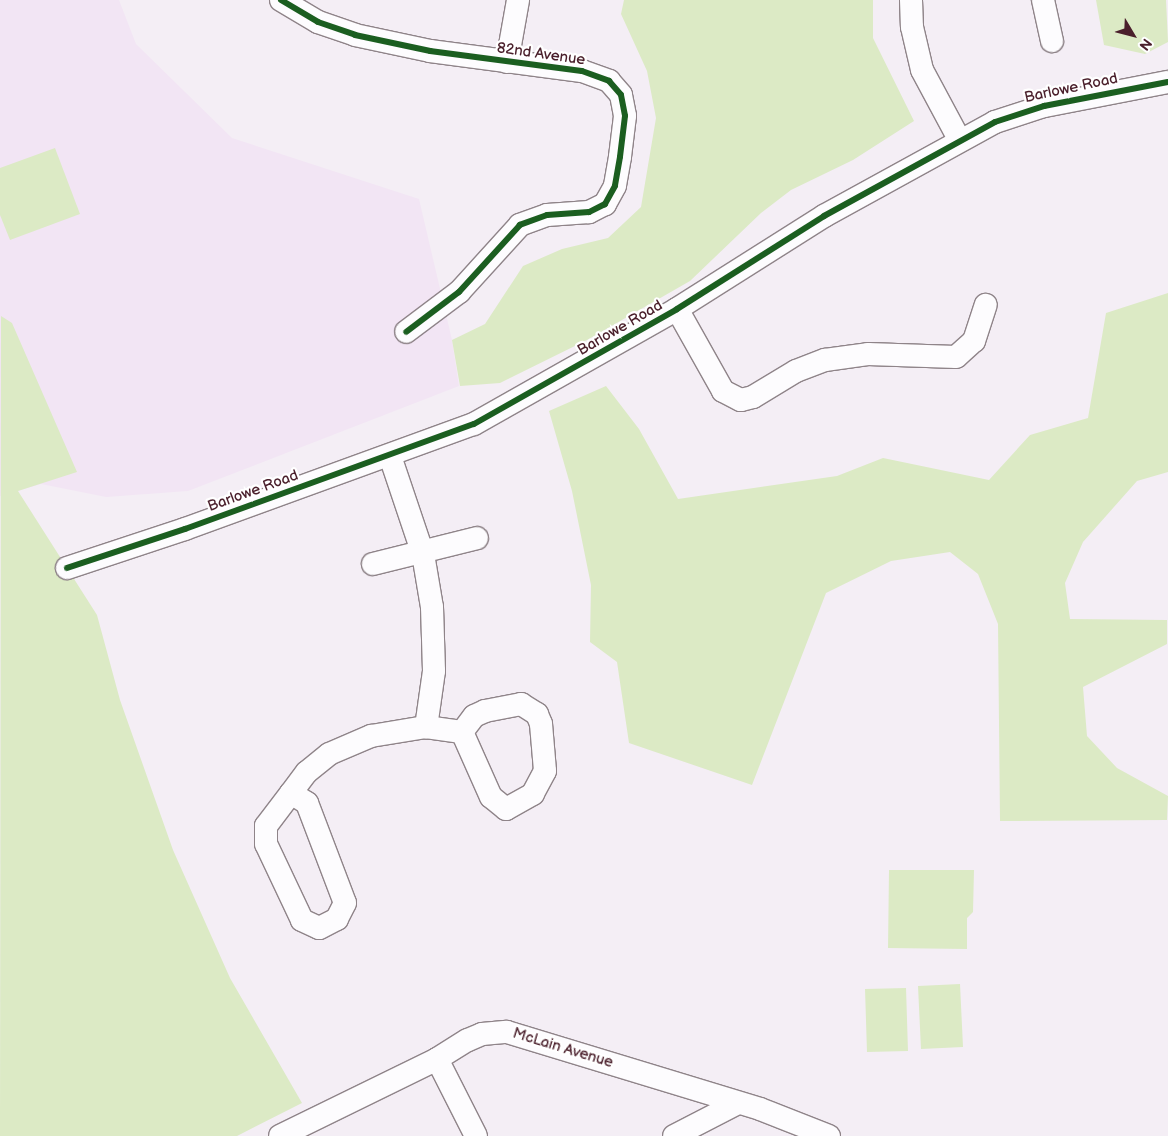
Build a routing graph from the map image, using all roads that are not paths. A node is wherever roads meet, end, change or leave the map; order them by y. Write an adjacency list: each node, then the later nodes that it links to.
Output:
1 (281, 0): 6 (street, 82nd Avenue)
2 (518, 0): 6 (street)
3 (911, 0): 8 (street)
4 (1043, 0): 5 (street)
5 (1052, 41)
6 (507, 62): 11 (street, 82nd Avenue)
7 (1168, 82): 8 (street, Barlowe Road)
8 (960, 139): 10 (street, Barlowe Road)
9 (986, 305): 10 (street)
10 (677, 309): 12 (street, Barlowe Road)
11 (406, 332)
12 (390, 456): 14 (street); 16 (street, Barlowe Road)
13 (477, 538): 14 (street)
14 (423, 554): 15 (street); 17 (street)
15 (373, 564)
16 (67, 568)
17 (426, 727): 18 (street); 19 (street)
18 (462, 732): 18 (street)
19 (291, 793): 19 (street)
20 (437, 1059): 21 (street, McLain Avenue); 22 (street, McLain Avenue); 23 (street)
21 (738, 1103): 24 (street); 25 (street, McLain Avenue)
22 (280, 1136)
23 (476, 1136)
24 (674, 1136)
25 (829, 1136)

